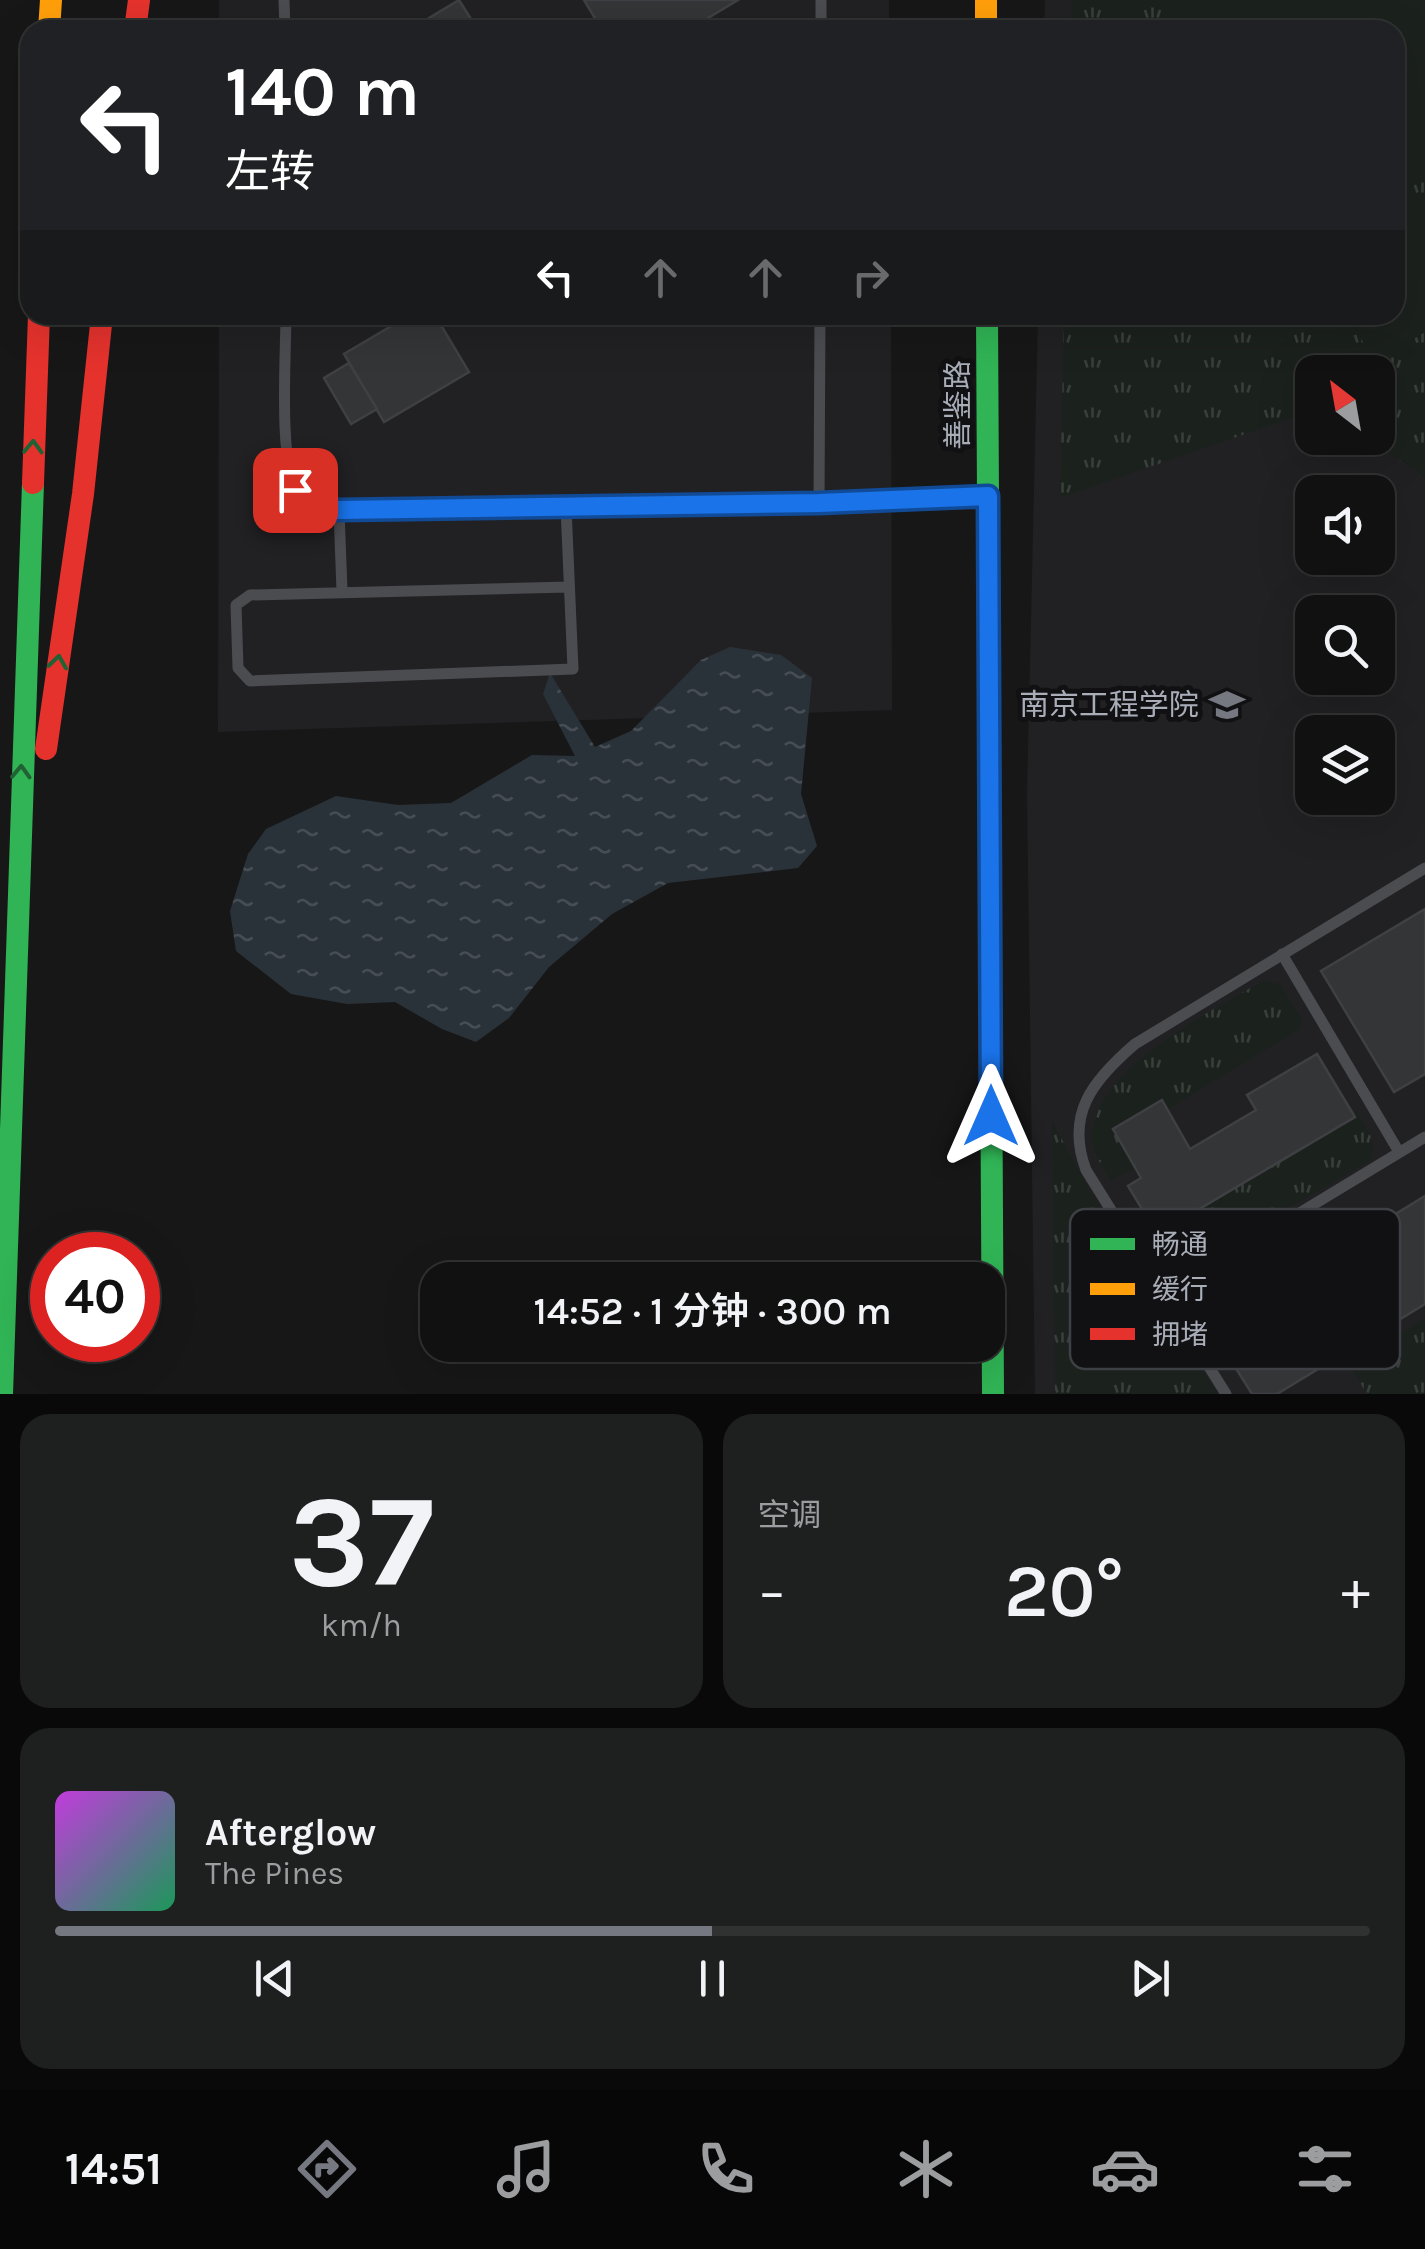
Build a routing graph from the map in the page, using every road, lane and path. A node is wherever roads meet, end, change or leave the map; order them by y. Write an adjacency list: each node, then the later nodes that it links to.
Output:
1 (38, 325): 14 (main road, one-way to 1)
2 (101, 325): 14 (main road, one-way to 2)
3 (286, 325): 9 (lane)
4 (820, 325): 7 (lane)
5 (987, 325): 6 (main road, 善鉴路)
6 (988, 496): 7 (lane); 21 (main road, 善鉴路)
7 (819, 503): 8 (lane)
8 (566, 507): 9 (lane); 10 (lane)
9 (339, 510): 11 (lane)
10 (568, 586): 11 (lane); 11 (lane)
11 (342, 591)
12 (1425, 868): 13 (lane)
13 (1282, 954): 16 (lane); 17 (lane)
14 (14, 967): 20 (main road)
15 (1425, 1137): 16 (lane)
16 (1399, 1152): 18 (lane)
17 (1110, 1209)
18 (1305, 1209)
19 (1210, 1369): 22 (lane)
20 (2, 1394)
21 (992, 1394)
22 (1226, 1394)

